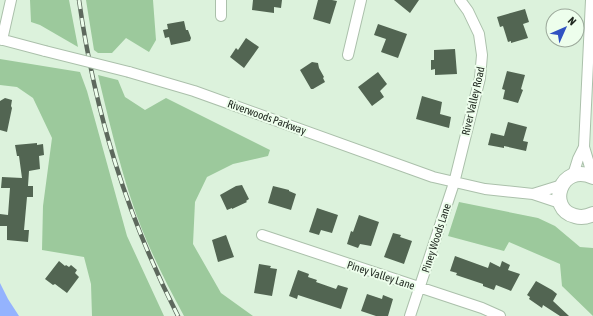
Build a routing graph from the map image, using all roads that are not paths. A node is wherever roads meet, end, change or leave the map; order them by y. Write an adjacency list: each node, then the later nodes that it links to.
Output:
1 (11, 0): 7 (street)
2 (221, 0): 6 (street)
3 (361, 0): 8 (street)
4 (460, 0): 12 (street, River Valley Road)
5 (591, 0): 9 (street)
6 (221, 16)
7 (1, 39): 12 (street, Riverwoods Parkway, bridge)
8 (348, 55)
9 (584, 147): 10 (street); 11 (street)
10 (573, 175): 11 (street); 13 (street)
11 (593, 177)
12 (454, 183): 14 (street, Riverwoods Parkway); 18 (street, Piney Woods Lane)
13 (562, 184): 14 (street, Riverwoods Parkway); 15 (street)
14 (533, 194): 15 (street, Riverwoods Parkway)
15 (560, 203): 16 (street)
16 (593, 214)
17 (262, 235): 18 (street, Piney Valley Lane)
18 (420, 288): 19 (street, Piney Woods Lane); 20 (street, Piney Valley Lane)
19 (410, 316)
20 (500, 316)

